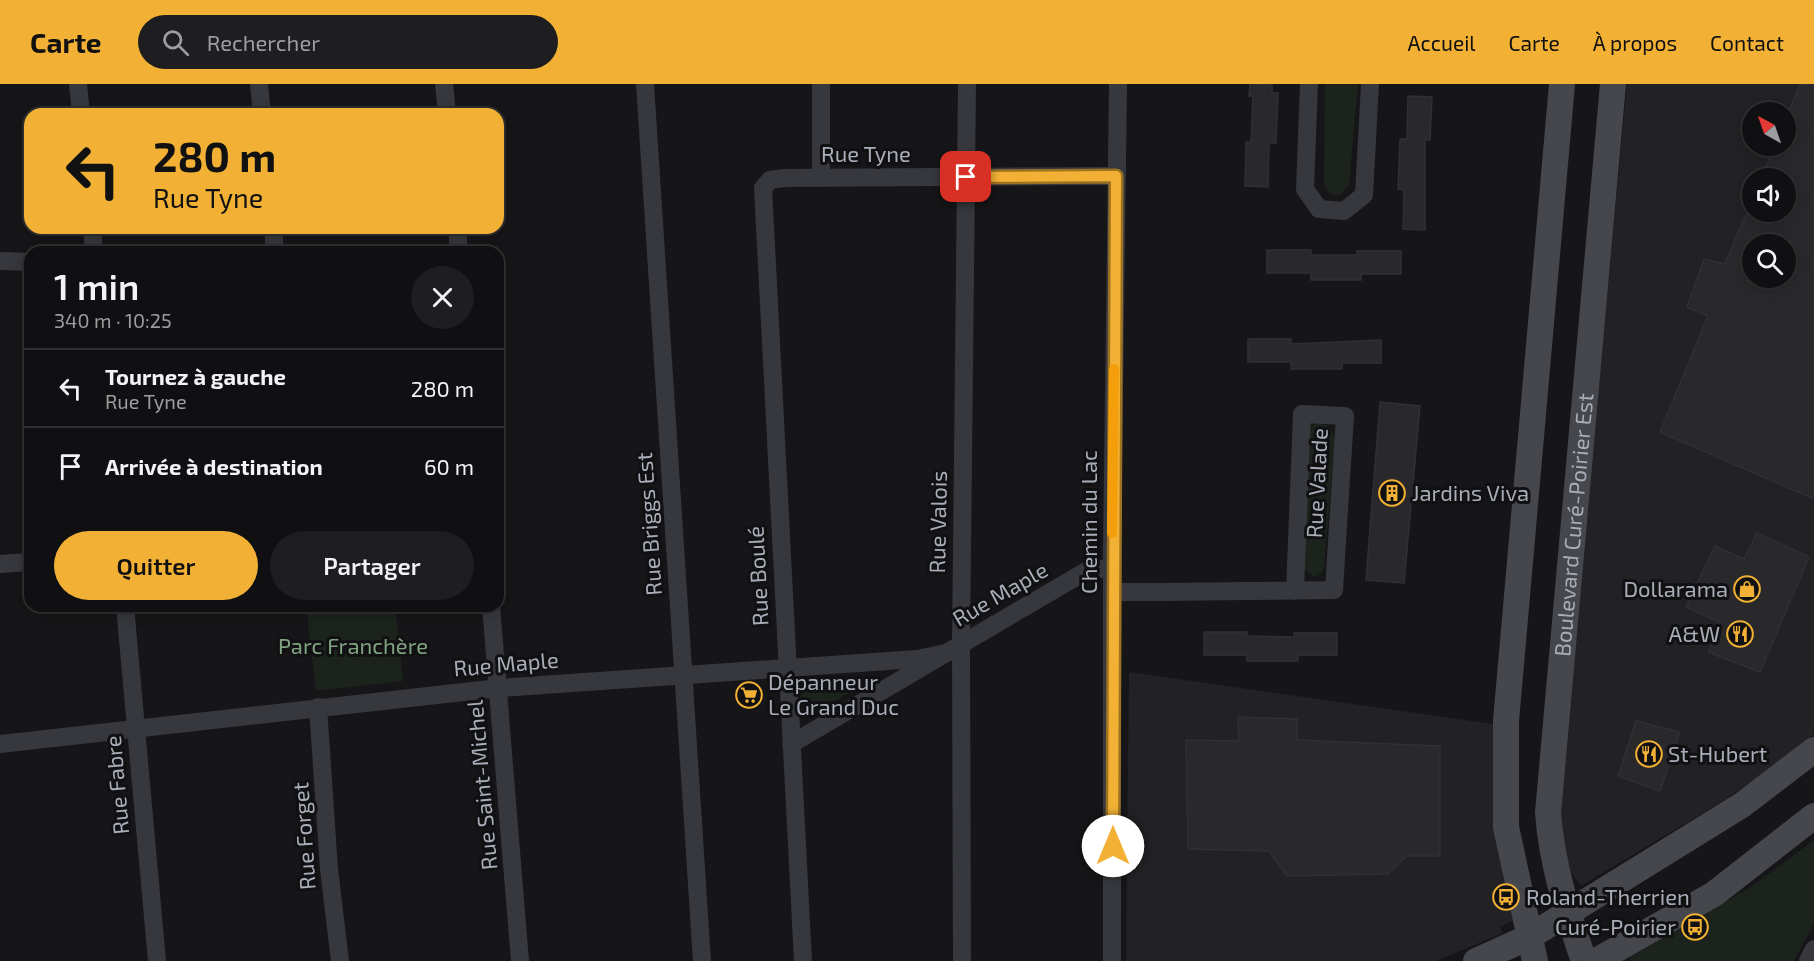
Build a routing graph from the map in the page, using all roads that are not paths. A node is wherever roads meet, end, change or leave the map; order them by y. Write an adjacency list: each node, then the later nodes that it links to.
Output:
1 (78, 84): 12 (street)
2 (259, 84): 13 (street)
3 (444, 84): 14 (street)
4 (645, 84): 30 (street, Rue Briggs Est)
5 (821, 84): 17 (street)
6 (967, 84): 16 (street, Rue Valois)
7 (1118, 84): 15 (street, Chemin du Lac)
8 (1310, 84): 9 (street)
9 (1371, 84)
10 (1562, 84): 39 (main road)
11 (1613, 84): 38 (main road, Boulevard Curé-Poirier Est)
12 (80, 108)
13 (261, 108)
14 (446, 108)
15 (1116, 176): 16 (street, Rue Tyne); 23 (street, Chemin du Lac)
16 (966, 177): 17 (street, Rue Tyne); 28 (street, Rue Valois)
17 (821, 178): 18 (street, Rue Tyne)
18 (763, 188): 29 (street, Rue Boulé)
19 (0, 261): 20 (street)
20 (24, 262)
21 (24, 562): 22 (street)
22 (0, 564)
23 (1112, 568): 25 (street, Chemin du Lac); 28 (street, Rue Maple)
24 (1295, 591): 24 (street, Rue Valade); 25 (street, Rue Valade)
25 (1113, 592): 47 (street, Chemin du Lac)
26 (126, 612): 33 (street, Rue Fabre)
27 (492, 612): 31 (street, Rue Saint-Michel)
28 (953, 649): 29 (street, Rue Maple); 35 (street, Rue Maple); 46 (street, Rue Valois)
29 (787, 668): 30 (street, Rue Maple); 35 (street, Rue Boulé)
30 (683, 675): 31 (street, Rue Maple); 44 (street, Rue Briggs Est)
31 (499, 688): 32 (street, Rue Maple); 43 (street, Rue Saint-Michel)
32 (318, 707): 33 (street, Rue Maple); 42 (street, Rue Forget)
33 (136, 728): 34 (street, Rue Maple); 41 (street, Rue Fabre)
34 (0, 744)
35 (791, 744): 45 (street, Rue Boulé)
36 (1814, 750): 38 (main road)
37 (1814, 816): 50 (main road)
38 (1567, 912): 39 (main road); 49 (main road, Boulevard Curé-Poirier Est)
39 (1532, 949): 48 (main road)
40 (1814, 949): 51 (street)
41 (157, 961)
42 (340, 961)
43 (520, 961)
44 (702, 961)
45 (803, 961)
46 (962, 961)
47 (1113, 961)
48 (1476, 961)
49 (1584, 961)
50 (1596, 961)
51 (1808, 961)

